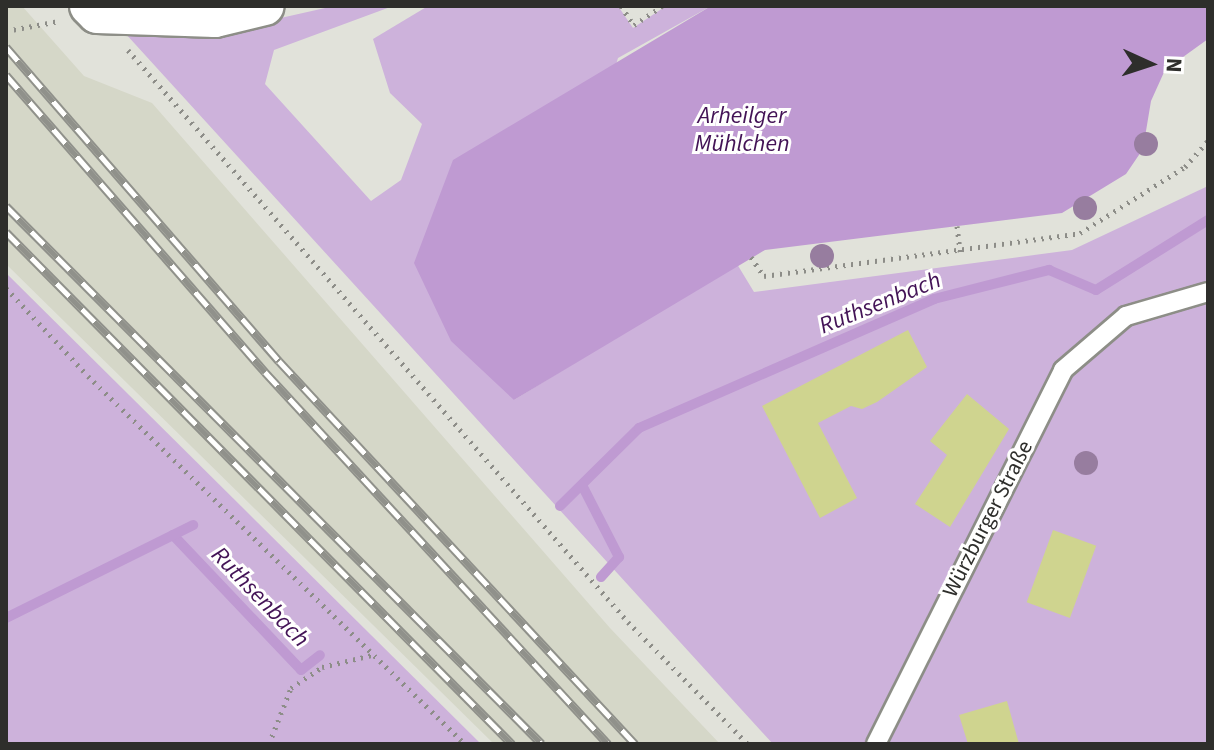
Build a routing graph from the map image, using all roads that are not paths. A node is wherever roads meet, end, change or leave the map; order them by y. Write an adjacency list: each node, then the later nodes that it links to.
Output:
1 (265, 6): 2 (street)
2 (93, 10)
3 (1208, 292): 4 (lane, Würzburger Straße)
4 (876, 744)

